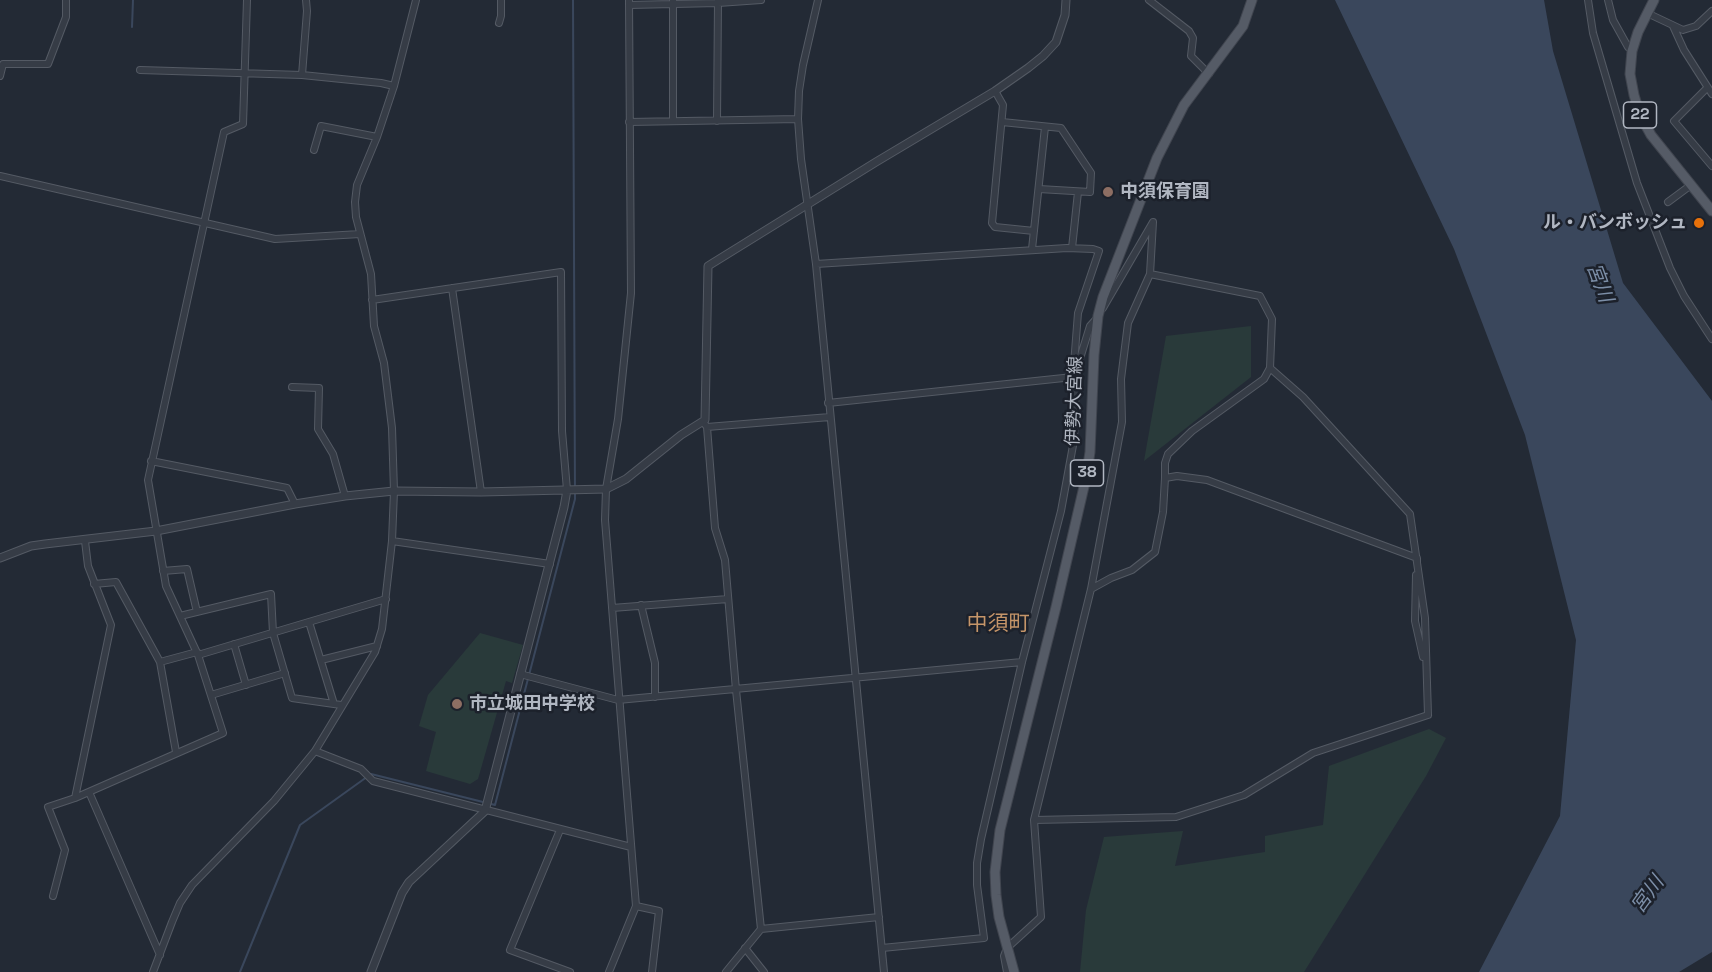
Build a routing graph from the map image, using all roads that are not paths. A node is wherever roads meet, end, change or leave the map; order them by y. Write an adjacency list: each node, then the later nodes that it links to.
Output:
1 (66, 0): 26 (street)
2 (247, 0): 23 (street)
3 (306, 0): 25 (street)
4 (417, 0): 27 (street)
5 (501, 0): 19 (street)
6 (761, 0): 16 (street)
7 (818, 0): 30 (street)
8 (1066, 0): 28 (street)
9 (1149, 0): 24 (street)
10 (1252, 0): 24 (main road, 伊勢大宮線 / 38)
11 (1588, 0): 56 (street)
12 (1608, 0): 21 (street)
13 (1654, 0): 18 (main road, 22)
14 (629, 2): 15 (street); 33 (street)
15 (674, 2): 16 (street); 31 (street)
16 (718, 2): 32 (street)
17 (1712, 12): 20 (street)
18 (1647, 13): 20 (street); 40 (main road, 22)
19 (499, 23)
20 (1673, 26): 29 (street)
21 (1628, 47)
22 (140, 70): 23 (street)
23 (245, 72): 25 (street); 46 (street)
24 (1209, 74): 55 (main road, 伊勢大宮線 / 38)
25 (302, 75): 27 (street)
26 (0, 76)
27 (394, 86): 36 (street)
28 (996, 91): 34 (street); 44 (street)
29 (1710, 91): 38 (street)
30 (798, 119): 32 (street); 44 (street)
31 (673, 121): 32 (street); 33 (street)
32 (717, 121)
33 (629, 122): 65 (street)
34 (1002, 122): 35 (street); 47 (street)
35 (1045, 127): 41 (street); 42 (street)
36 (377, 137): 37 (street); 48 (street)
37 (314, 150)
38 (1712, 166)
39 (0, 176): 46 (street)
40 (1691, 185): 43 (street); 45 (main road, 22)
41 (1039, 189): 42 (street); 47 (street)
42 (1078, 192): 49 (street)
43 (1668, 202)
44 (808, 205): 51 (street); 62 (street)
45 (1712, 211)
46 (204, 221): 48 (street); 63 (street)
47 (1034, 231): 50 (street)
48 (360, 234): 54 (street)
49 (1072, 248): 50 (street); 58 (street)
50 (1032, 249): 51 (street)
51 (816, 264): 60 (street)
52 (1149, 274): 55 (street); 57 (street); 79 (street)
53 (452, 288): 54 (street); 66 (street); 68 (street)
54 (372, 300): 67 (street)
55 (1098, 316): 58 (street); 118 (main road, 伊勢大宮線 / 38)
56 (1712, 339)
57 (1270, 368): 64 (street); 75 (street)
58 (1074, 378): 60 (street); 93 (street)
59 (292, 387): 69 (street)
60 (828, 403): 61 (street)
61 (830, 417): 62 (street); 97 (street)
62 (705, 425): 65 (street); 81 (street)
63 (151, 461): 70 (street); 71 (street)
64 (1165, 478): 75 (street); 79 (street)
65 (606, 489): 66 (street); 83 (street)
66 (569, 490): 68 (street); 76 (street)
67 (394, 491): 68 (street); 69 (street); 73 (street)
68 (481, 492)
69 (345, 496): 70 (street)
70 (295, 504): 71 (street)
71 (156, 531): 72 (street); 77 (street)
72 (85, 541): 74 (street); 78 (street)
73 (392, 541): 76 (street); 80 (street)
74 (0, 558)
75 (1417, 558): 94 (street); 94 (street)
76 (550, 564): 96 (street)
77 (163, 571): 84 (street); 85 (street)
78 (94, 584): 92 (street); 107 (street)
79 (1091, 589): 109 (street)
80 (387, 599): 86 (street); 89 (street)
81 (728, 599): 82 (street); 99 (street)
82 (641, 605): 83 (street); 101 (street)
83 (612, 608): 102 (street)
84 (197, 612): 85 (street); 87 (street)
85 (180, 616): 90 (street)
86 (309, 622): 87 (street); 91 (street)
87 (273, 633): 88 (street); 95 (street)
88 (234, 644): 90 (street); 98 (street)
89 (377, 646): 91 (street); 103 (street)
90 (197, 653): 92 (street); 100 (street)
91 (321, 660): 103 (street)
92 (160, 662): 105 (street)
93 (1022, 662): 97 (street); 117 (street)
94 (1427, 670): 109 (street)
95 (285, 673): 98 (street); 103 (street)
96 (522, 675): 102 (street); 108 (street)
97 (856, 678): 99 (street); 114 (street)
98 (246, 685): 100 (street)
99 (736, 690): 101 (street); 115 (street)
100 (211, 695): 105 (street)
101 (655, 697): 102 (street)
102 (618, 700): 111 (street)
103 (338, 704): 104 (street)
104 (315, 751): 108 (street); 119 (street)
105 (176, 752): 106 (street)
106 (89, 792): 107 (street); 119 (street)
107 (75, 798): 112 (street)
108 (485, 810): 110 (street); 121 (street)
109 (1034, 820): 118 (street)
110 (560, 830): 111 (street); 122 (street)
111 (631, 848): 113 (street)
112 (53, 896)
113 (636, 906): 123 (street); 124 (street)
114 (879, 917): 115 (street); 117 (street)
115 (761, 929): 116 (street)
116 (745, 948): 125 (street); 126 (street)
117 (882, 948): 127 (street)
118 (1007, 948): 128 (street); 129 (main road, 伊勢大宮線 / 38)
119 (160, 955): 120 (street)
120 (153, 972)
121 (371, 972)
122 (570, 972)
123 (609, 972)
124 (652, 972)
125 (726, 972)
126 (764, 972)
127 (884, 972)
128 (1006, 972)
129 (1014, 972)

